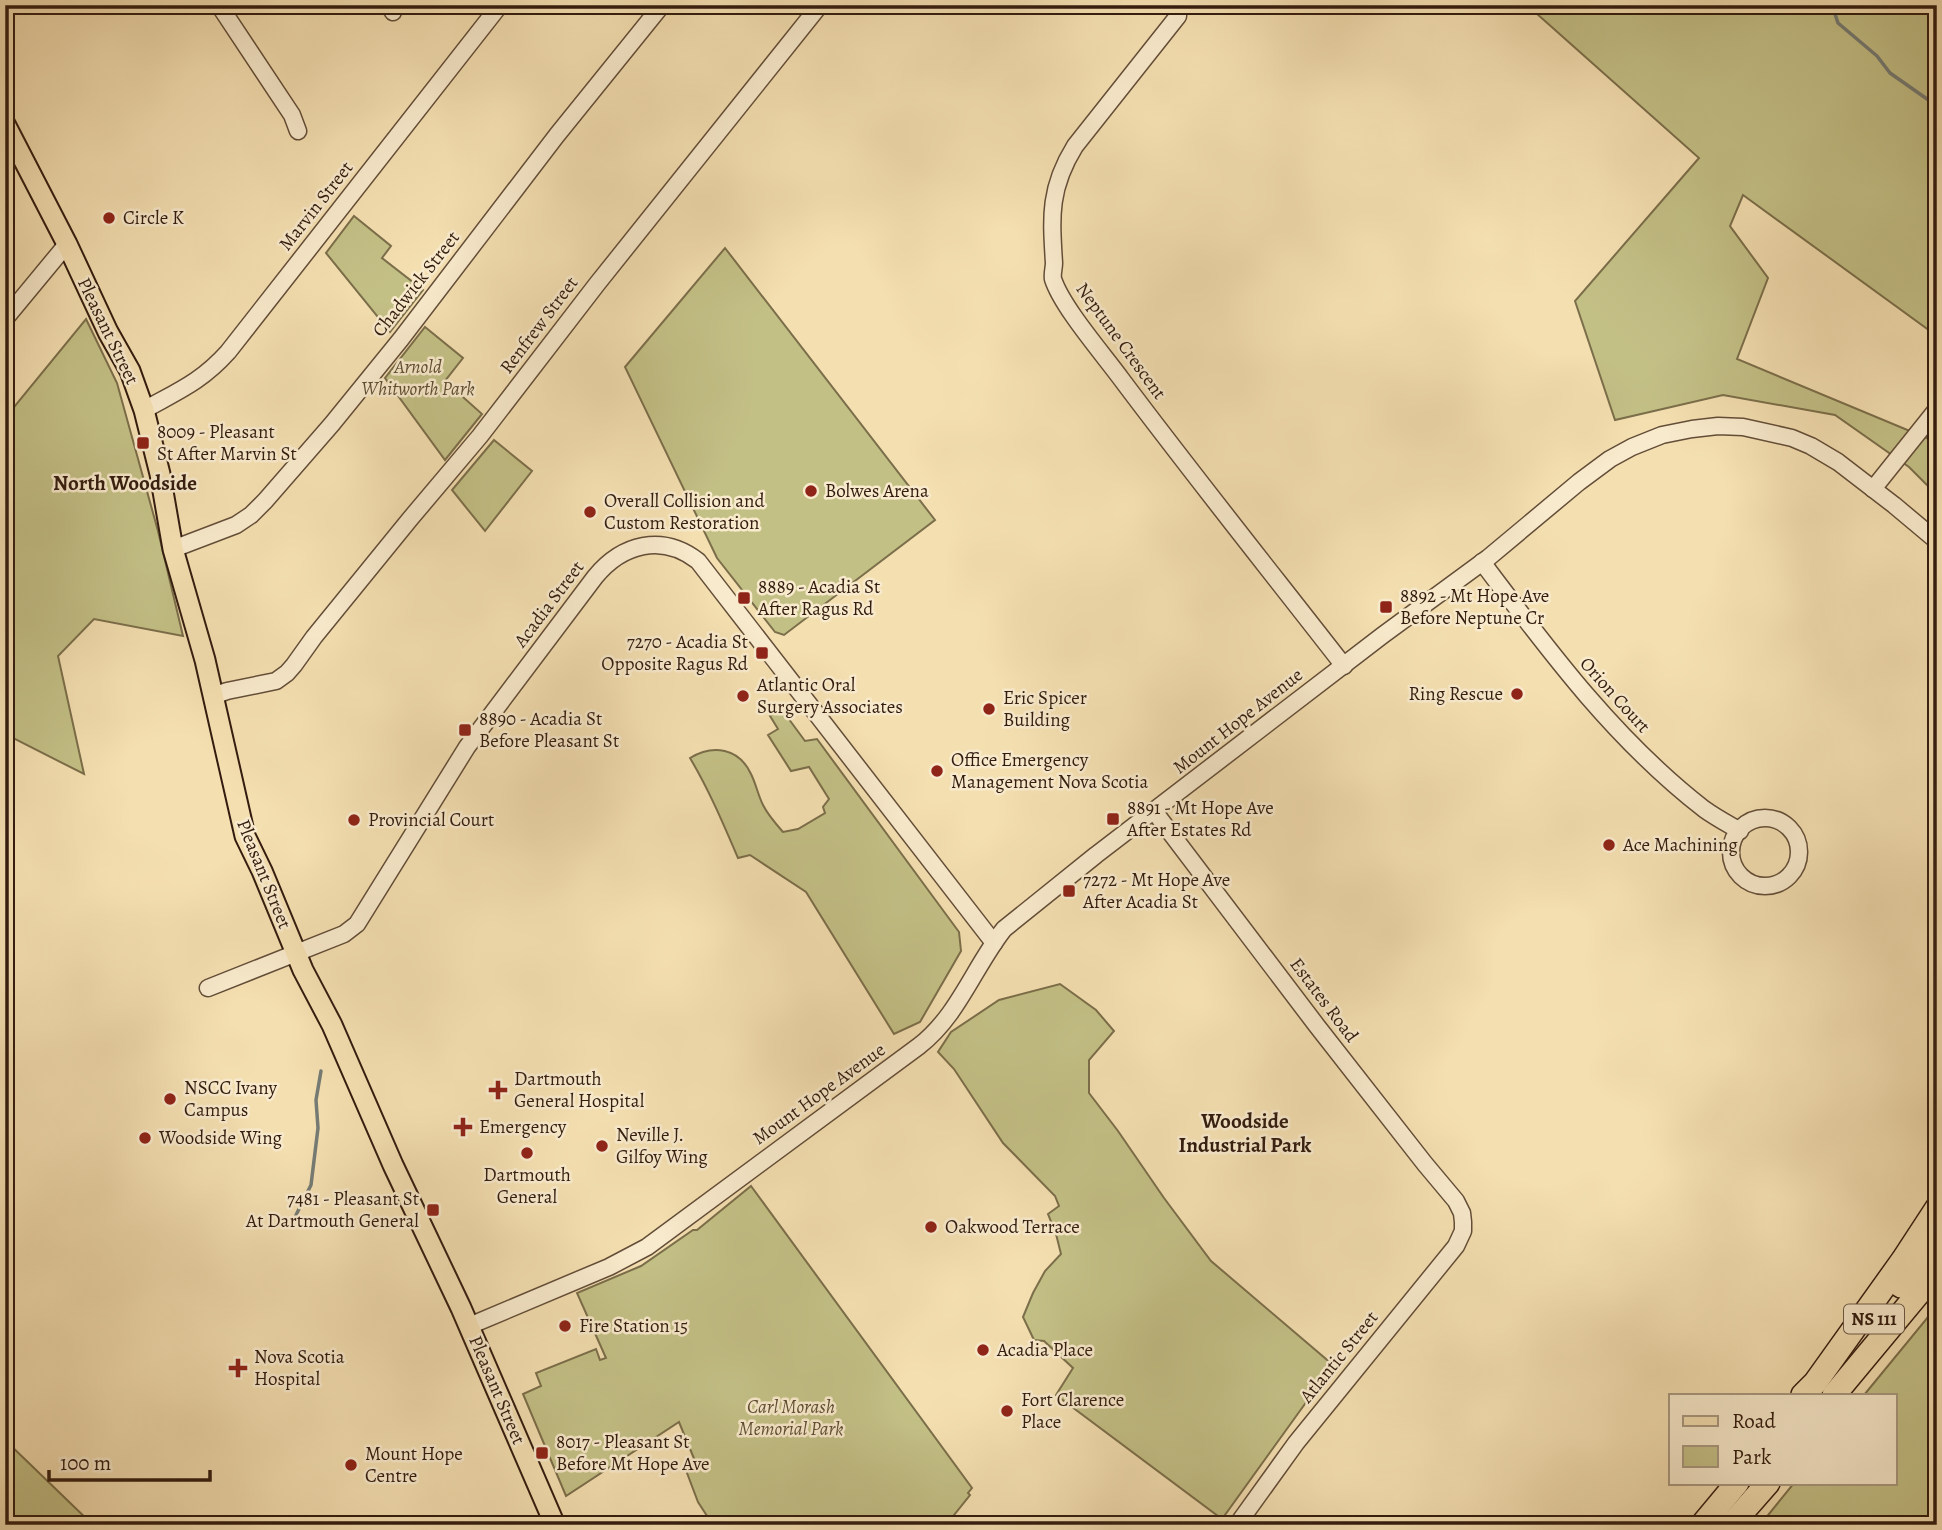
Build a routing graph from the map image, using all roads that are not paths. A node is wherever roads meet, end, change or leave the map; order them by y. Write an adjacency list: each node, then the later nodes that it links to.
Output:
1 (219, 5): 7 (street)
2 (500, 5): 11 (street, Marvin Street)
3 (662, 5): 14 (street, Chadwick Street)
4 (820, 5): 17 (street, Renfrew Street)
5 (1178, 16): 16 (street, Neptune Crescent)
6 (5, 124): 8 (main road, Pleasant Street)
7 (298, 131)
8 (67, 244): 9 (street); 11 (main road, Pleasant Street)
9 (5, 319)
10 (1937, 409): 12 (street)
11 (144, 410): 14 (main road, Pleasant Street)
12 (1873, 489): 13 (street, Mount Hope Avenue); 15 (street, Mount Hope Avenue)
13 (1937, 541)
14 (173, 549): 17 (main road, Pleasant Street)
15 (1482, 562): 16 (street, Mount Hope Avenue); 19 (street, Orion Court)
16 (1344, 666): 18 (street, Mount Hope Avenue)
17 (213, 696): 21 (main road, Pleasant Street)
18 (1154, 811): 20 (street, Mount Hope Avenue); 24 (street, Estates Road)
19 (1740, 831): 19 (street)
20 (993, 943): 21 (street, Acadia Street); 28 (street, Mount Hope Avenue)
21 (296, 953): 22 (street, Acadia Street); 28 (main road, Pleasant Street)
22 (208, 988)
23 (1937, 1208): 29 (highway)
24 (1462, 1213): 37 (street, Atlantic Street)
25 (1937, 1243): 30 (highway, NS 111)
26 (1937, 1271): 31 (highway, NS 111)
27 (1937, 1289): 32 (highway)
28 (469, 1326): 36 (main road, Pleasant Street)
29 (1805, 1394)
30 (1811, 1394)
31 (1835, 1394)
32 (1845, 1394)
33 (1736, 1484): 38 (highway)
34 (1761, 1484): 39 (highway)
35 (1767, 1484): 39 (highway)
36 (555, 1525)
37 (1237, 1525)
38 (1702, 1525)
39 (1729, 1525)

